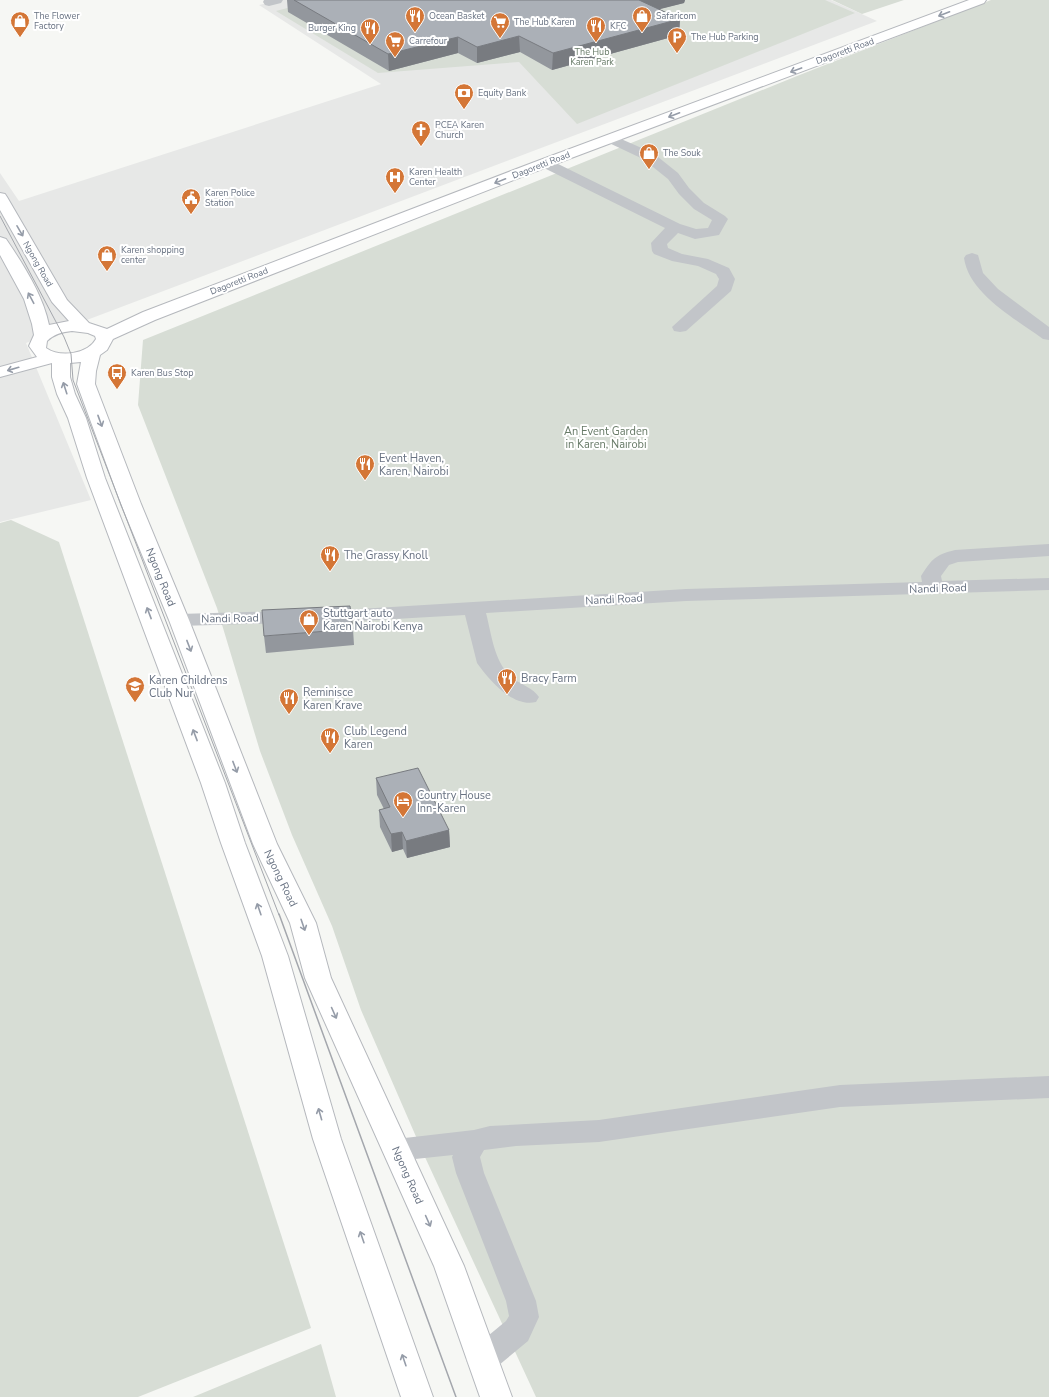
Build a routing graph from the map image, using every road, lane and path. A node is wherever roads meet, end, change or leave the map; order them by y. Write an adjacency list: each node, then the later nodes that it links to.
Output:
1 (980, 0): 5 (main road, Dagoretti Road, one-way to 5)
2 (929, 6): 3 (main road, Dagoretti Road)
3 (702, 90)
4 (581, 135): 12 (main road, Dagoretti Road)
5 (612, 139): 6 (main road, Dagoretti Road); 8 (street)
6 (545, 163): 8 (street); 12 (main road, Dagoretti Road, one-way to 12)
7 (0, 197): 12 (main road, Ngong Road, one-way to 12)
8 (675, 227): 11 (street)
9 (0, 242): 14 (main road, one-way to 9)
10 (972, 258): 13 (street)
11 (680, 327)
12 (94, 330): 14 (main road); 15 (main road)
13 (1049, 335)
14 (29, 345): 16 (main road); 17 (main road)
15 (92, 353): 16 (main road); 23 (main road, Ngong Road, one-way to 23)
16 (57, 358): 18 (main road, one-way to 18); 29 (main road, one-way to 16)
17 (0, 360)
18 (0, 372)
19 (1049, 550): 21 (street)
20 (1049, 584): 21 (street, Nandi Road)
21 (934, 588): 22 (street, Nandi Road)
22 (474, 608): 23 (street, Nandi Road); 24 (street)
23 (179, 620): 27 (main road, Ngong Road, one-way to 27)
24 (528, 697)
25 (1049, 1087): 26 (street)
26 (474, 1140): 27 (street); 28 (street)
27 (396, 1150): 28 (main road, Ngong Road, one-way to 28)
28 (482, 1360): 30 (main road, Ngong Road)
29 (417, 1397)
30 (496, 1397)

